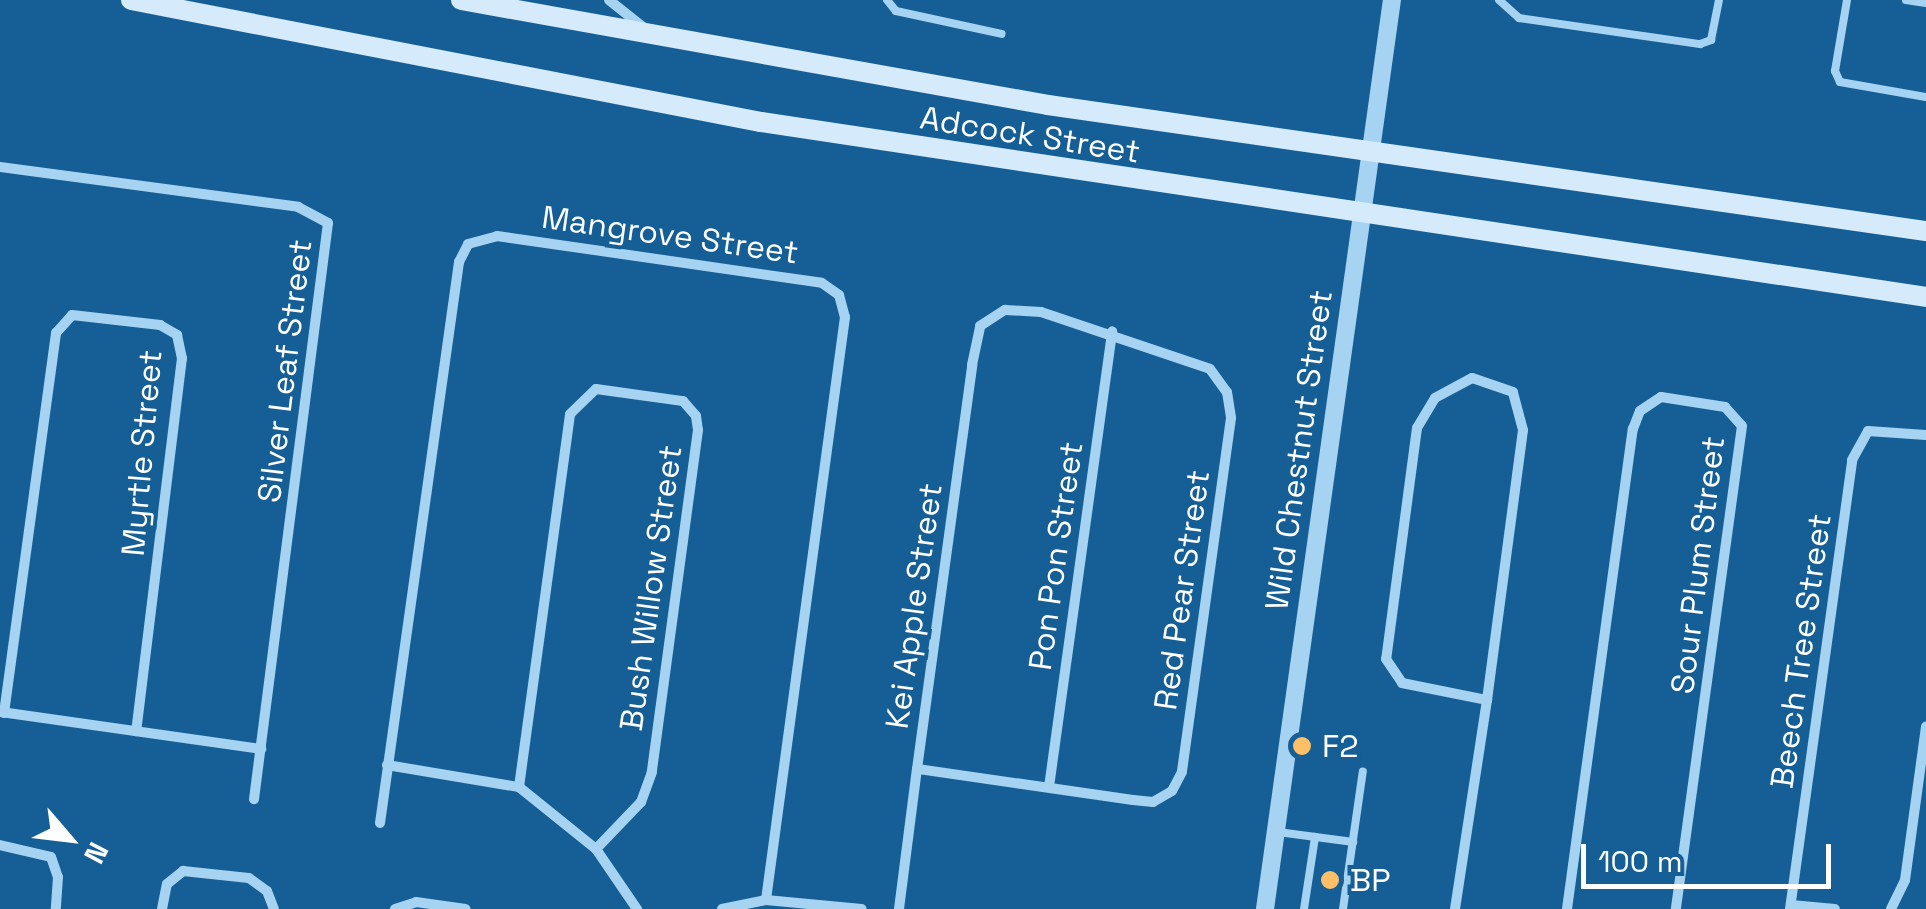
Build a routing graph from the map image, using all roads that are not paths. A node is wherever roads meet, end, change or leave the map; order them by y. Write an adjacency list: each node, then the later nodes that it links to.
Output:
1 (131, 0): 18 (main road, Adcock Street)
2 (461, 0): 12 (main road, Adcock Street)
3 (541, 0): 12 (street)
4 (609, 0): 14 (street)
5 (887, 0): 13 (lane)
6 (1392, 0): 16 (street, Wild Chestnut Street)
7 (1499, 0): 8 (lane)
8 (1718, 0)
9 (1847, 0): 15 (lane)
10 (1907, 0): 11 (lane)
11 (1926, 3)
12 (510, 11): 14 (main road, Adcock Street)
13 (1002, 34)
14 (672, 42): 16 (main road, Adcock Street)
15 (1926, 96)
16 (1372, 152): 18 (street, Wild Chestnut Street); 19 (main road, Adcock Street)
17 (0, 167): 28 (street, Silver Leaf Street)
18 (1362, 217): 20 (main road, Adcock Street); 36 (street, Wild Chestnut Street)
19 (1926, 231)
20 (1926, 297)
21 (991, 314): 22 (street, Red Pear Street); 30 (street, Kei Apple Street)
22 (1112, 331): 33 (street, Pon Pon Street); 33 (street, Red Pear Street)
23 (1926, 435): 42 (street, Beech Tree Street)
24 (1487, 700): 24 (street); 55 (street)
25 (2, 712): 27 (street); 27 (street, Myrtle Street)
26 (1926, 726): 59 (street)
27 (136, 731): 28 (street)
28 (261, 749): 34 (street, Silver Leaf Street)
29 (387, 765): 32 (street); 35 (street, Mangrove Street); 41 (street, Mangrove Street)
30 (917, 769): 33 (street, Red Pear Street); 51 (street, Kei Apple Street)
31 (1363, 771): 38 (lane)
32 (519, 787): 40 (street); 40 (street, Bush Willow Street)
33 (1049, 787)
34 (254, 799)
35 (380, 823)
36 (1276, 832): 37 (lane); 52 (street, Wild Chestnut Street)
37 (1315, 836): 38 (lane); 53 (lane)
38 (1353, 842): 54 (lane)
39 (0, 845): 43 (street)
40 (596, 849): 48 (street)
41 (766, 900): 49 (street); 50 (street)
42 (1790, 907): 58 (street)
43 (56, 909)
44 (162, 909): 45 (street)
45 (274, 909)
46 (395, 909): 47 (street)
47 (466, 909)
48 (637, 909)
49 (722, 909)
50 (862, 909)
51 (899, 909)
52 (1268, 909)
53 (1304, 909)
54 (1343, 909)
55 (1455, 909)
56 (1567, 909): 57 (street, Sour Plum Street)
57 (1676, 909)
58 (1835, 909)
59 (1891, 909)

